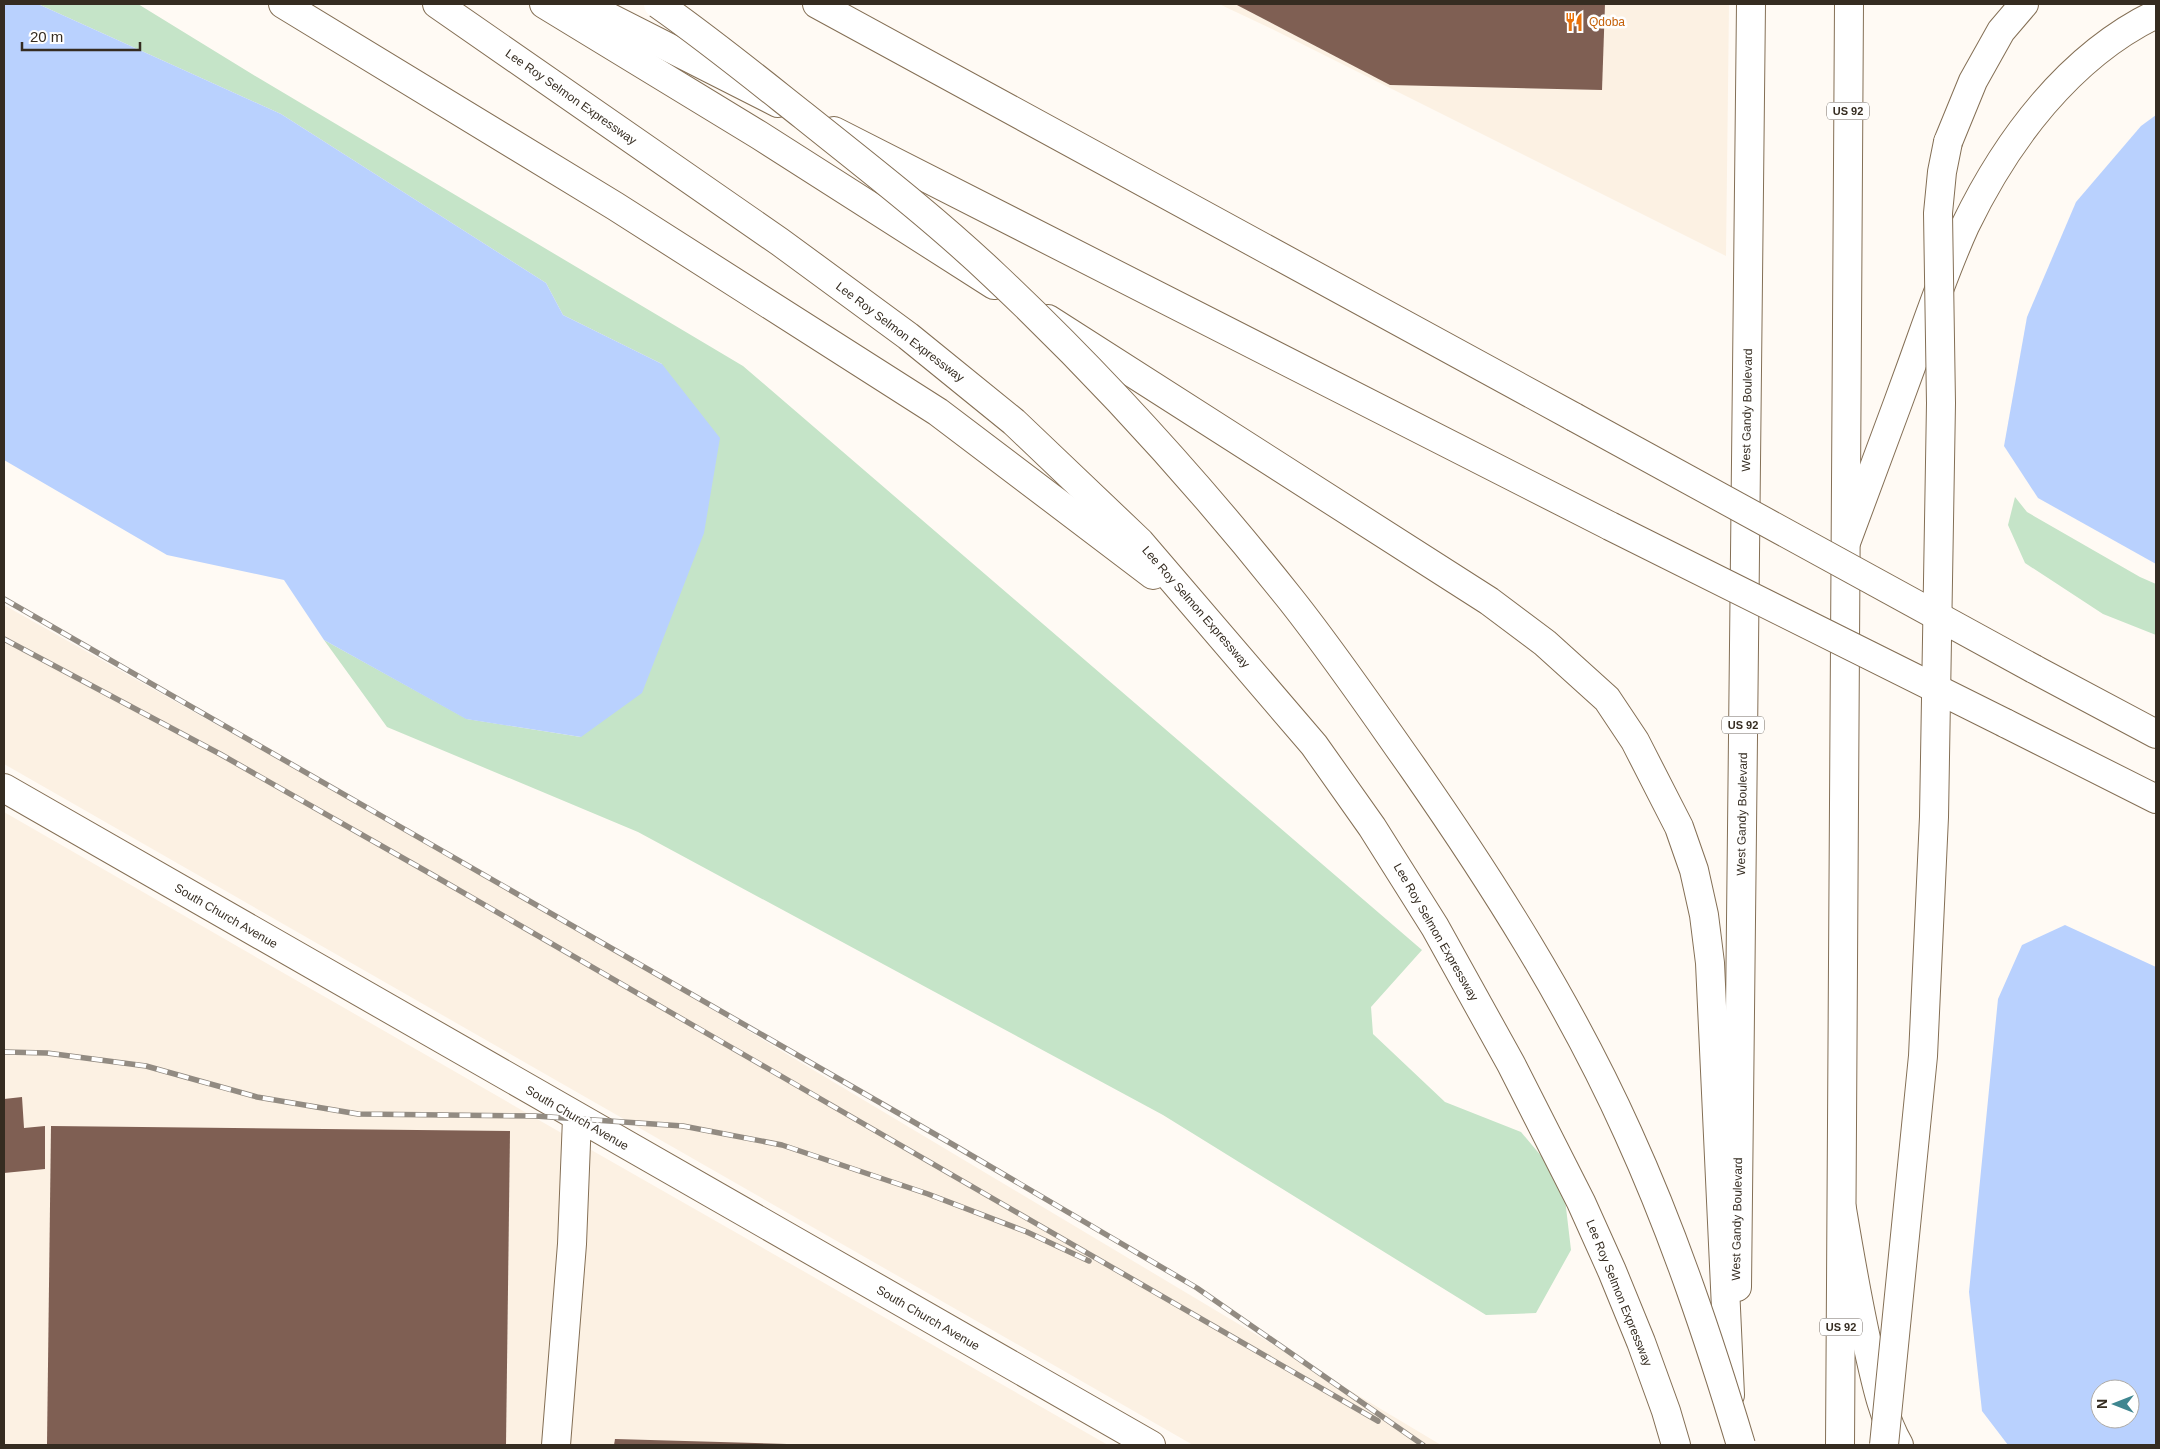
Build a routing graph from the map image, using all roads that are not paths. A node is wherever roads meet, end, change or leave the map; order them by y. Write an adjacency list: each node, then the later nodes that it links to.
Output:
1 (283, 4): 12 (main road)
2 (437, 4): 12 (main road, Lee Roy Selmon Expressway)
3 (544, 4): 21 (main road)
4 (583, 4): 15 (main road, bridge)
5 (658, 4): 22 (main road, bridge)
6 (817, 4): 13 (main road, bridge)
7 (1751, 4): 21 (main road, West Gandy Boulevard / US 92)
8 (1849, 4): 11 (main road, US 92)
9 (2024, 4): 24 (main road, bridge)
10 (2156, 14): 11 (main road)
11 (1847, 540): 17 (main road, US 92)
12 (1194, 606): 20 (main road, Lee Roy Selmon Expressway)
13 (2156, 734)
14 (4, 788): 16 (main road, South Church Avenue)
15 (2156, 799)
16 (577, 1118): 18 (main road); 19 (main road, South Church Avenue)
17 (1842, 1209): 23 (main road, US 92); 25 (main road)
18 (556, 1445)
19 (1151, 1445)
20 (1676, 1445)
21 (1733, 1445)
22 (1741, 1445)
23 (1840, 1445)
24 (1884, 1445)
25 (1899, 1445)

